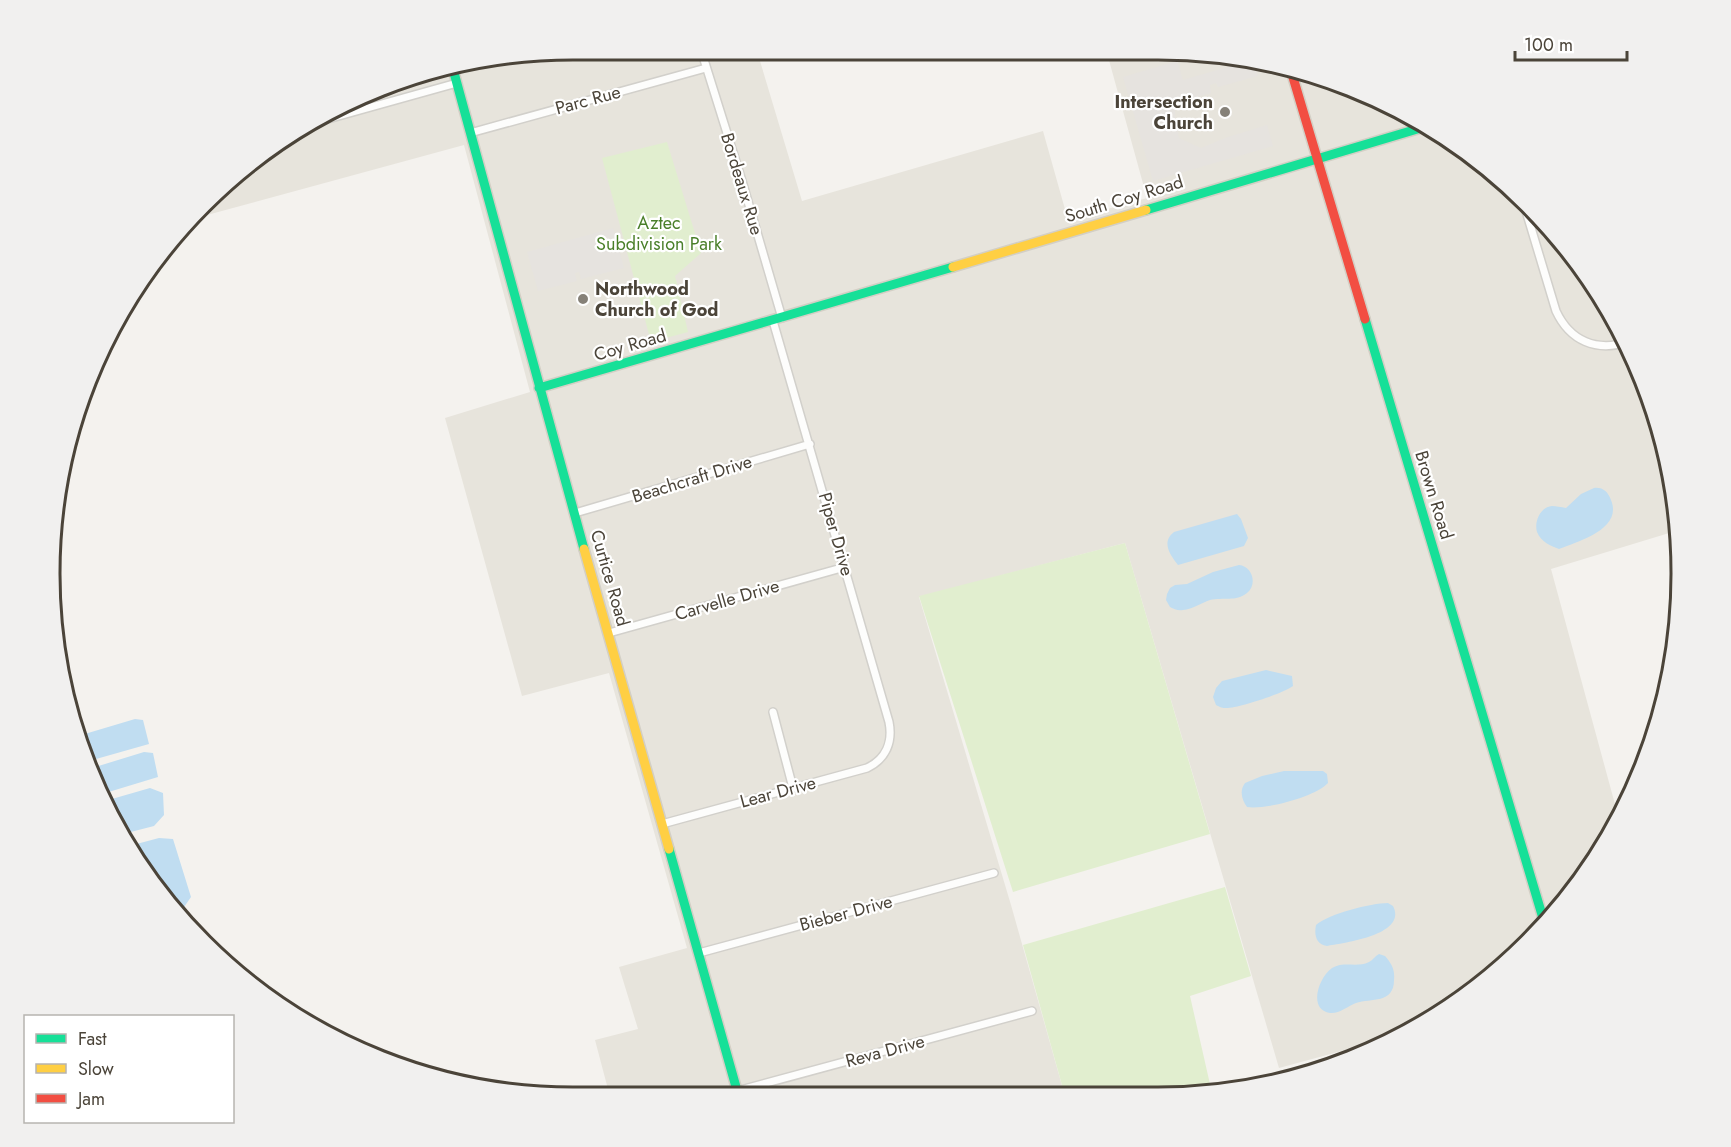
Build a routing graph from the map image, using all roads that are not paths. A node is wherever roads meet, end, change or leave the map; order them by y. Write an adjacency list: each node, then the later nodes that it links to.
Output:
1 (704, 60): 2 (street, Bordeaux Rue)
2 (706, 68): 8 (street, Parc Rue); 12 (street, Bordeaux Rue)
3 (454, 74): 5 (street, Curtice Road)
4 (1293, 78): 9 (street, Brown Road)
5 (457, 83): 6 (street); 8 (street, Curtice Road)
6 (342, 115)
7 (1415, 130): 9 (street, South Coy Road)
8 (470, 133): 14 (street, Curtice Road)
9 (1317, 159): 11 (street, South Coy Road); 24 (street, Brown Road)
10 (1528, 218): 13 (street)
11 (834, 302): 12 (street, Coy Road)
12 (777, 319): 14 (street, Coy Road); 15 (street, Piper Drive)
13 (1617, 344)
14 (539, 388): 16 (street, Curtice Road)
15 (810, 444): 16 (street, Beachcraft Drive); 17 (street, Piper Drive)
16 (575, 513): 18 (street, Curtice Road)
17 (845, 567): 18 (street, Carvelle Drive); 20 (street, Piper Drive)
18 (609, 633): 22 (street, Curtice Road)
19 (773, 712): 21 (street)
20 (887, 749): 21 (street, Lear Drive)
21 (793, 788): 22 (street, Lear Drive)
22 (662, 824): 25 (street, Curtice Road)
23 (994, 873): 25 (street, Bieber Drive)
24 (1542, 914)
25 (699, 953): 27 (street, Curtice Road)
26 (1032, 1011): 28 (street, Reva Drive)
27 (736, 1087)
28 (760, 1087)

